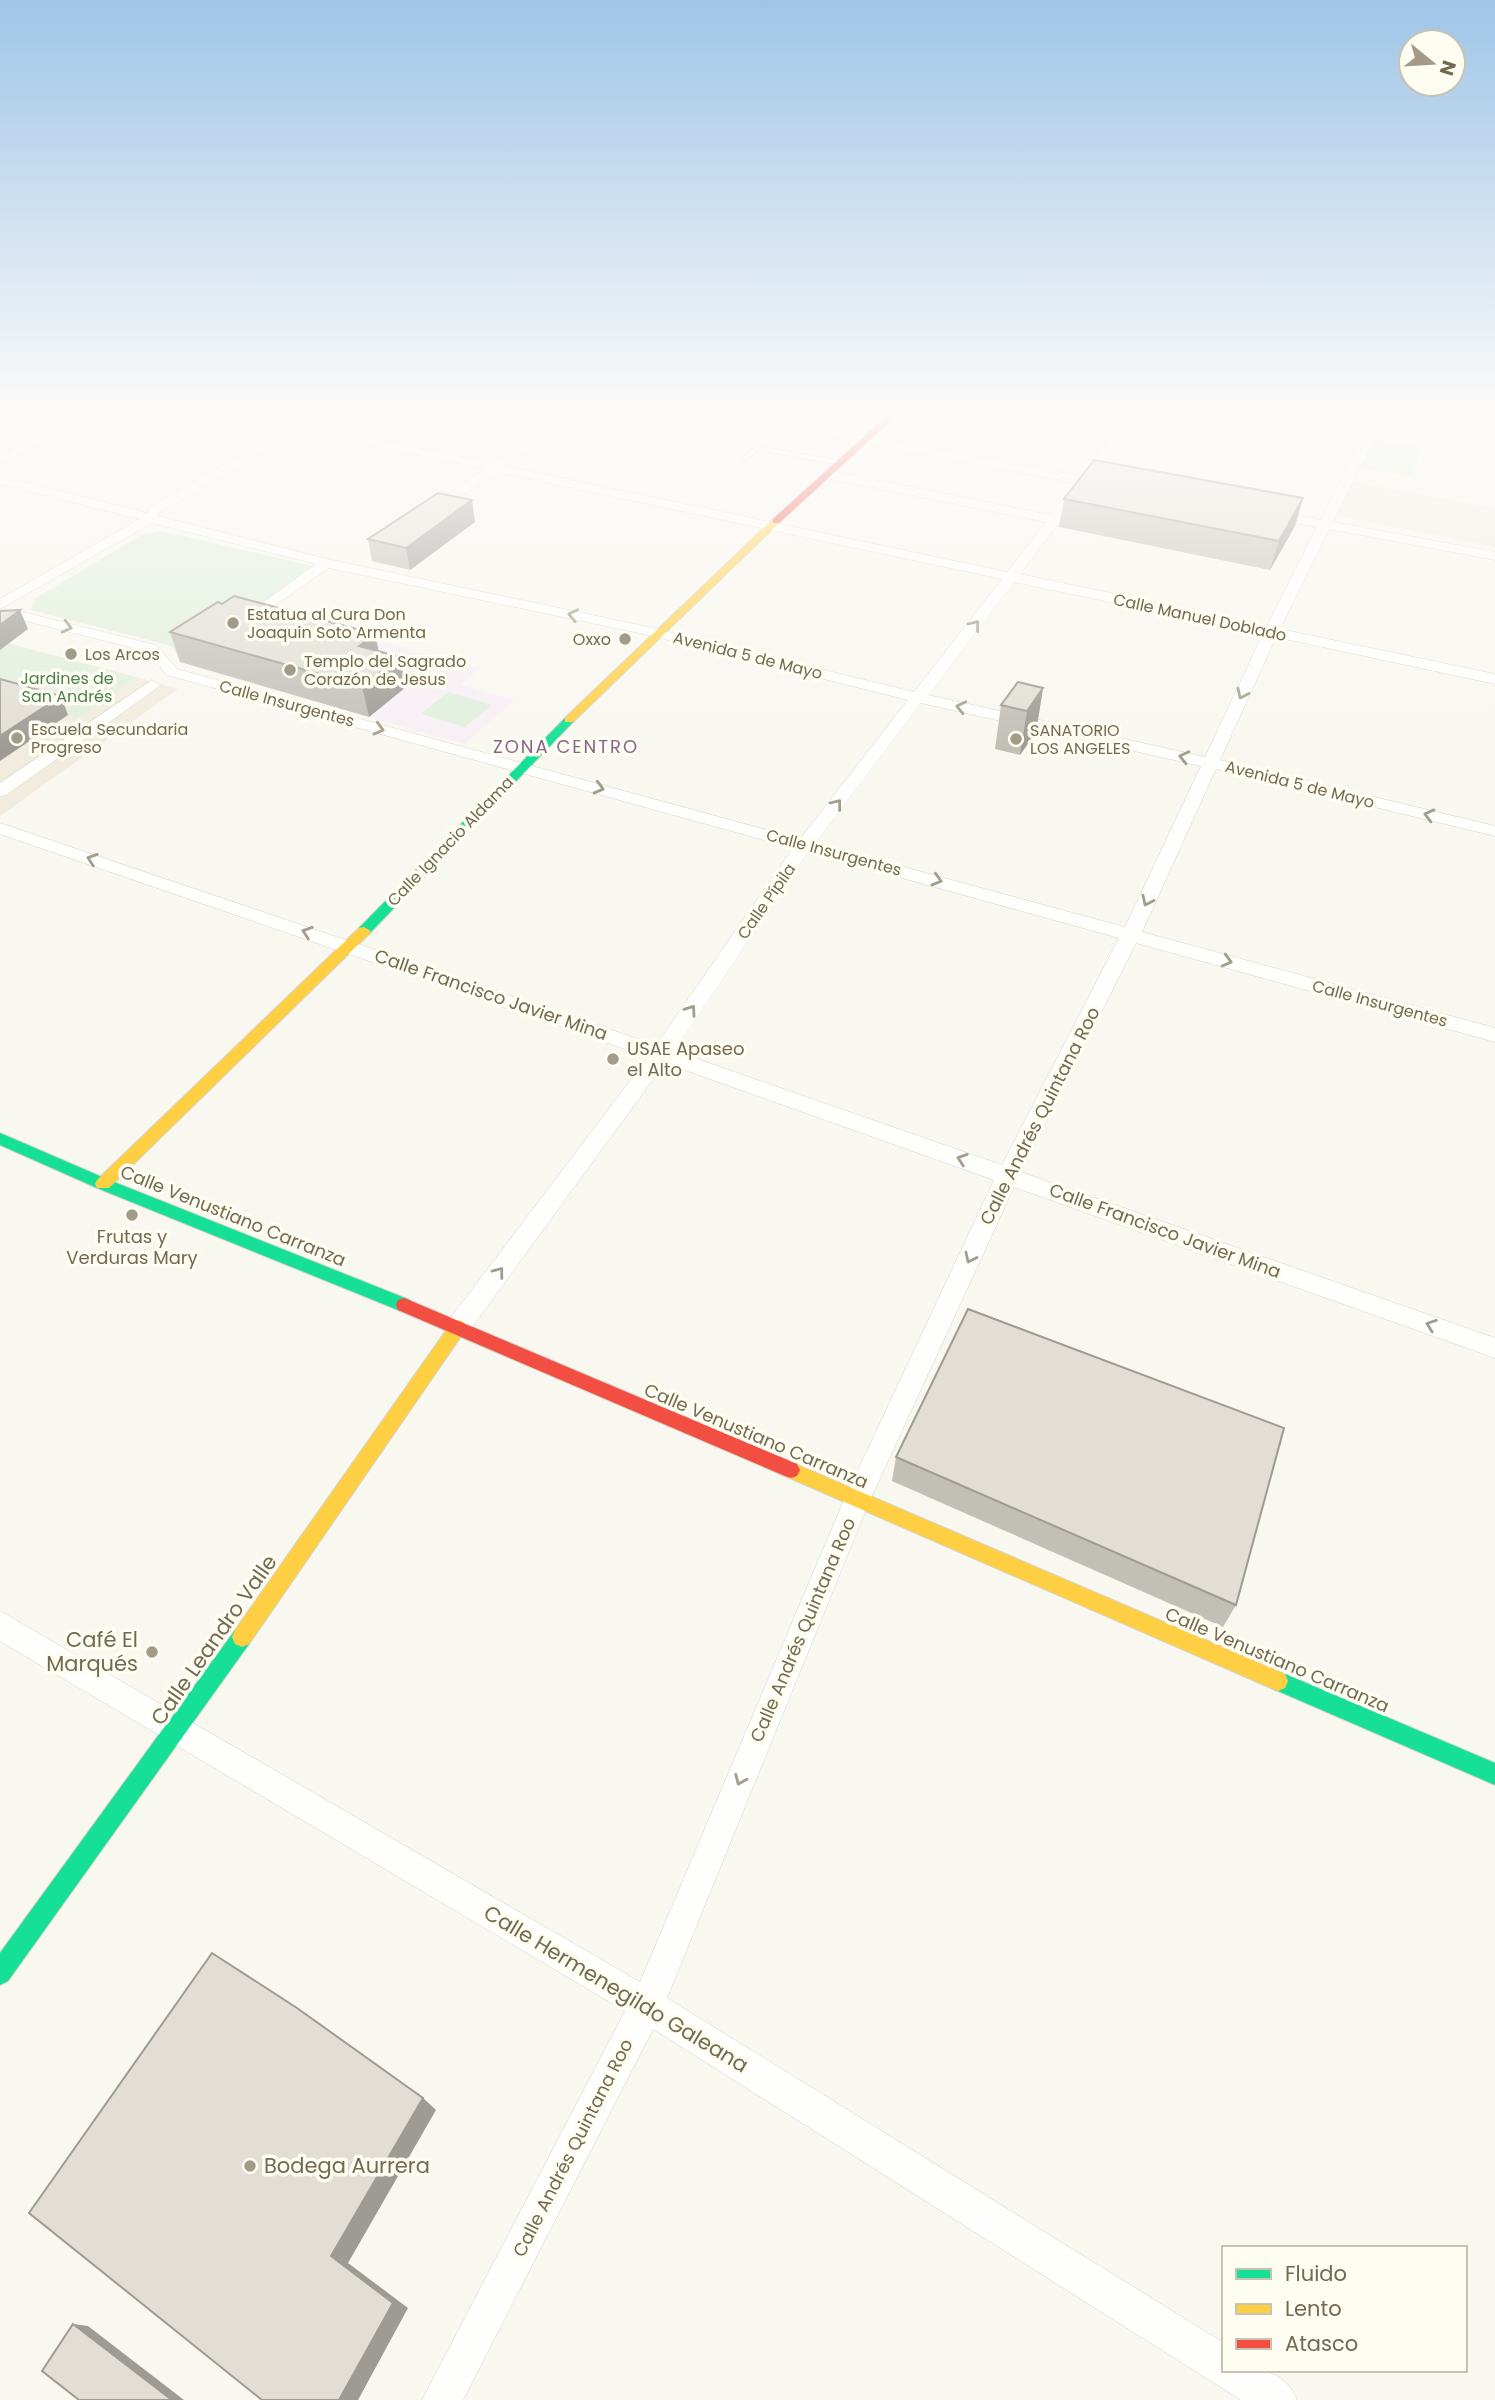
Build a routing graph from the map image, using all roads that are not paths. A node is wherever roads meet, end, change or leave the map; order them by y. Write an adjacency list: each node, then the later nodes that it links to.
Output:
1 (135, 527): 11 (street)
2 (186, 527): 9 (street, Avenida 5 de Mayo)
3 (770, 527): 15 (street, Calle Ignacio Aldama)
4 (776, 527): 10 (street, Calle Manuel Doblado)
5 (1049, 527): 10 (street, Calle Pípila)
6 (1323, 527): 14 (street, Calle Andrés Quintana Roo)
7 (1335, 527): 8 (street)
8 (1495, 556)
9 (327, 563): 13 (street); 15 (street, Avenida 5 de Mayo, one-way to 9)
10 (1013, 577): 14 (street, Calle Manuel Doblado); 18 (street, Calle Pípila, one-way to 10)
11 (0, 605)
12 (0, 614): 16 (street, one-way to 16)
13 (248, 620)
14 (1271, 632): 17 (street, Calle Manuel Doblado); 19 (street, Calle Andrés Quintana Roo, one-way to 19)
15 (659, 633): 18 (street, Avenida 5 de Mayo); 20 (street, Calle Ignacio Aldama)
16 (162, 678): 20 (street, Calle Insurgentes, one-way to 20); 21 (street)
17 (1495, 679)
18 (918, 698): 19 (street, Avenida 5 de Mayo, one-way to 18); 24 (street, Calle Pípila, one-way to 18)
19 (1211, 763): 23 (street, Avenida 5 de Mayo, one-way to 19); 25 (street, Calle Andrés Quintana Roo, one-way to 25)
20 (521, 767): 24 (street, Calle Insurgentes, one-way to 24); 26 (street, Calle Ignacio Aldama)
21 (0, 791)
22 (0, 828): 26 (street, Calle Francisco Javier Mina, one-way to 22)
23 (1495, 831)
24 (806, 844): 25 (street, Calle Insurgentes, one-way to 25); 28 (street, Calle Pípila, one-way to 24)
25 (1131, 934): 27 (street, Calle Insurgentes, one-way to 27); 30 (street, Calle Andrés Quintana Roo)
26 (349, 947): 28 (street, Calle Francisco Javier Mina); 31 (street, Calle Ignacio Aldama)
27 (1495, 1035)
28 (661, 1054): 30 (street, Calle Francisco Javier Mina, one-way to 28); 32 (street, Calle Pípila, one-way to 28)
29 (0, 1139): 31 (street, Calle Venustiano Carranza)
30 (1008, 1175): 33 (street, Calle Francisco Javier Mina, one-way to 30); 34 (street, Calle Andrés Quintana Roo, one-way to 34)
31 (103, 1184): 32 (street, Calle Venustiano Carranza)
32 (458, 1327): 34 (street, Calle Venustiano Carranza); 36 (street, Calle Leandro Valle)
33 (1495, 1348)
34 (856, 1500): 37 (street, Calle Venustiano Carranza); 39 (street, Calle Andrés Quintana Roo, one-way to 39)
35 (0, 1625): 36 (street, Calle Hermenegildo Galeana)
36 (178, 1729): 38 (street, Calle Leandro Valle); 39 (street, Calle Hermenegildo Galeana)
37 (1495, 1774)
38 (0, 1973)
39 (647, 2005): 40 (street, Calle Hermenegildo Galeana); 42 (street, Calle Andrés Quintana Roo)
40 (1222, 2366)
41 (1233, 2372): 43 (street)
42 (442, 2400)
43 (1277, 2400)

